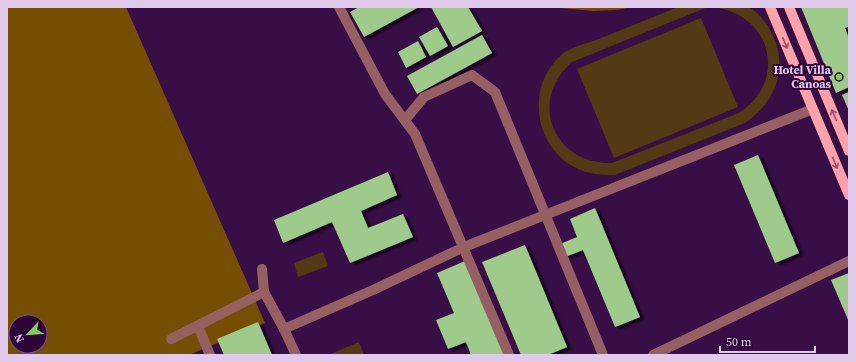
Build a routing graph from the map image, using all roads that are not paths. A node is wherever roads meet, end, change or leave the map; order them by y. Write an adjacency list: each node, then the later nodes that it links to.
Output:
1 (339, 7): 5 (lane)
2 (770, 7): 4 (main road, one-way to 4)
3 (789, 7): 6 (main road, one-way to 3)
4 (813, 109): 7 (main road, one-way to 7); 9 (lane)
5 (405, 120): 9 (lane); 10 (lane)
6 (849, 151)
7 (846, 181): 8 (main road)
8 (849, 195)
9 (545, 214): 10 (lane); 20 (lane)
10 (464, 247): 15 (lane); 19 (lane)
11 (849, 261): 21 (lane)
12 (262, 269): 13 (lane)
13 (264, 292): 14 (lane); 15 (lane)
14 (198, 326): 16 (lane); 17 (lane)
15 (284, 329): 18 (lane)
16 (171, 339)
17 (210, 355)
18 (296, 355)
19 (509, 355)
20 (603, 355)
21 (654, 355)

